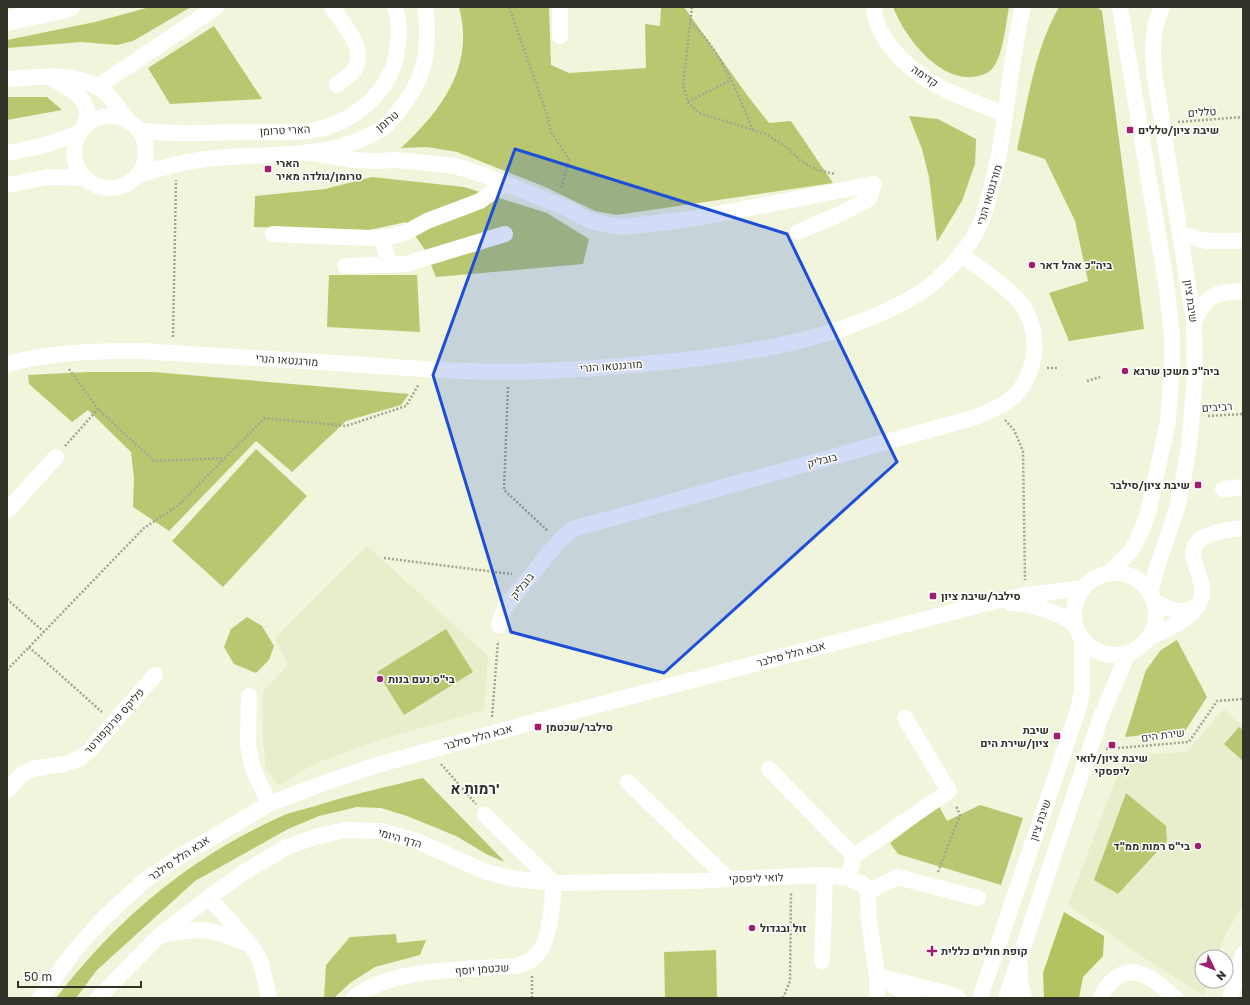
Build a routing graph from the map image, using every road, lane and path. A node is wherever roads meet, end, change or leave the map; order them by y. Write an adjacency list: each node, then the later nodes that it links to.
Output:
1 (70, 7): 14 (main road)
2 (216, 7): 22 (street)
3 (332, 7): 21 (street)
4 (395, 7): 27 (street, הארי טרומן)
5 (425, 7): 30 (street, טרומן)
6 (509, 7): 38 (path)
7 (560, 7): 16 (street)
8 (692, 7): 15 (path)
9 (874, 7): 24 (street, קדימה)
10 (1023, 7): 17 (street)
11 (1030, 7): 17 (street)
12 (1120, 7): 69 (street, שיבת ציון)
13 (1162, 7): 26 (street, שיבת ציון)
14 (7, 21)
15 (690, 22): 20 (path); 23 (path)
16 (560, 36)
17 (1016, 36): 24 (street, מורגנטאו הנרי)
18 (49, 77): 19 (street); 22 (street); 28 (street)
19 (7, 79)
20 (731, 80): 23 (path); 29 (path)
21 (337, 85)
22 (97, 86): 27 (street)
23 (688, 102): 29 (path)
24 (1005, 114): 45 (street, מורגנטאו הנרי)
25 (1243, 117): 26 (path, טללים)
26 (1162, 123): 42 (street, שיבת ציון)
27 (134, 126): 28 (street); 33 (street)
28 (82, 130): 31 (street); 34 (street)
29 (753, 130): 37 (path)
30 (307, 152): 32 (street, טרומן); 35 (street)
31 (7, 153)
32 (176, 164): 33 (street); 50 (path)
33 (136, 176): 34 (street)
34 (86, 178): 36 (street)
35 (505, 183): 38 (street); 43 (street)
36 (7, 184)
37 (856, 189): 38 (street); 39 (street)
38 (556, 204)
39 (798, 232)
40 (273, 234): 43 (street)
41 (505, 234): 46 (street)
42 (1180, 234): 44 (street); 49 (street, שיבת ציון)
43 (380, 238): 46 (street)
44 (1243, 241)
45 (960, 254): 54 (street, מורגנטאו הנרי); 58 (street, בובליק)
46 (390, 265): 47 (street)
47 (345, 266)
48 (1243, 291): 49 (street)
49 (1194, 322): 60 (street, שיבת ציון)
50 (172, 353): 51 (street, מורגנטאו הנרי); 53 (street, מורגנטאו הנרי)
51 (59, 354): 52 (street, מורגנטאו הנרי); 57 (path)
52 (7, 364)
53 (428, 369): 54 (street, מורגנטאו הנרי); 62 (path)
54 (508, 372): 67 (path)
55 (1100, 377): 56 (path)
56 (1087, 381)
57 (98, 409): 61 (path); 62 (path)
58 (995, 409): 67 (street, בובליק); 72 (path)
59 (1243, 414): 60 (path, רביבים)
60 (1192, 417): 73 (street, שיבת ציון)
61 (56, 457): 65 (street)
62 (225, 458): 79 (path)
63 (1243, 487): 64 (street)
64 (1223, 489)
65 (7, 511)
66 (1243, 528): 76 (street)
67 (559, 541): 70 (street, בובליק)
68 (384, 558): 70 (path)
69 (1108, 574): 71 (street); 73 (street)
70 (530, 576): 78 (street, בובליק)
71 (1084, 588): 72 (street, אבא הלל סילבר); 77 (street)
72 (1026, 595): 75 (street, אבא הלל סילבר)
73 (1152, 597): 76 (street); 80 (street)
74 (7, 599): 79 (path)
75 (983, 604): 77 (street, אבא הלל סילבר); 90 (street, אבא הלל סילבר)
76 (1199, 604): 80 (street)
77 (1074, 623): 81 (street)
78 (499, 625): 90 (path)
79 (44, 632): 82 (path)
80 (1148, 638): 83 (street)
81 (1082, 639): 83 (street); 123 (street, שיבת ציון)
82 (29, 648): 84 (path); 89 (path)
83 (1128, 653): 92 (street)
84 (7, 670)
85 (155, 675): 89 (street, פליקס פרנקפורטר)
86 (249, 696): 97 (street)
87 (1243, 699): 92 (path, שירת הים)
88 (905, 718): 96 (street)
89 (114, 722): 95 (street, פליקס פרנקפורטר)
90 (490, 734): 91 (street, אבא הלל סילבר)
91 (430, 751): 97 (street, אבא הלל סילבר); 98 (path)
92 (1090, 751): 112 (street)
93 (769, 769): 99 (street)
94 (628, 782): 103 (street)
95 (7, 791)
96 (949, 791): 99 (street); 105 (path)
97 (269, 804): 115 (street, אבא הלל סילבר)
98 (485, 815): 104 (street)
99 (854, 856): 102 (street)
100 (825, 875): 101 (street, לואי ליפסקי); 102 (street, לואי ליפסקי); 113 (street)
101 (791, 876): 103 (street, לואי ליפסקי); 119 (path)
102 (848, 878): 106 (street, לואי ליפסקי)
103 (728, 879): 104 (street, לואי ליפסקי)
104 (554, 883): 107 (street, הדף היומי); 118 (street, שכטמן יוסף)
105 (932, 886): 106 (street); 108 (street)
106 (868, 892): 114 (street)
107 (209, 897): 109 (street, הדף היומי); 110 (street)
108 (978, 898)
109 (159, 936): 110 (street); 116 (street, הדף היומי)
110 (252, 945): 117 (street)
111 (1243, 954): 128 (street)
112 (1020, 958): 124 (street); 125 (street)
113 (822, 961)
114 (877, 976): 120 (street); 121 (street); 122 (street)
115 (40, 998)
116 (98, 998)
117 (268, 998)
118 (354, 998)
119 (783, 998)
120 (877, 998)
121 (915, 998)
122 (958, 998)
123 (980, 998)
124 (1006, 998)
125 (1024, 998)
126 (1101, 998): 127 (street)
127 (1175, 998)
128 (1230, 998)

